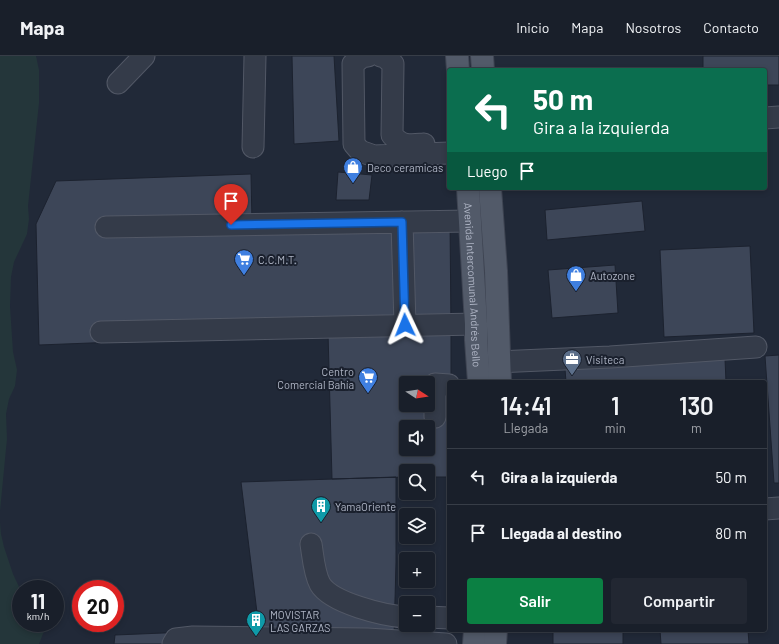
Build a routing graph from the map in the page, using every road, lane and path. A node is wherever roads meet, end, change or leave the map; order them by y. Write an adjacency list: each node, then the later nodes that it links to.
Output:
1 (144, 56): 9 (lane)
2 (255, 56): 13 (lane)
3 (368, 56): 14 (lane)
4 (381, 56): 12 (lane)
5 (457, 56): 7 (main road)
6 (482, 56): 8 (main road)
7 (458, 68)
8 (483, 68)
9 (118, 83)
10 (767, 118): 11 (lane)
11 (779, 118)
12 (447, 142)
13 (253, 148)
14 (447, 153)
15 (468, 190): 17 (main road, Avenida Intercomunal Andrés Bello)
16 (490, 190): 24 (main road, Avenida Intercomunal Andrés Bello)
17 (470, 221): 18 (lane); 20 (main road, Avenida Intercomunal Andrés Bello)
18 (402, 222): 19 (lane); 21 (lane)
19 (106, 226)
20 (476, 324): 21 (lane); 25 (main road, Avenida Intercomunal Andrés Bello)
21 (405, 325): 22 (lane)
22 (102, 332)
23 (756, 347): 24 (lane)
24 (500, 372)
25 (479, 380)
26 (447, 385): 27 (lane)
27 (435, 417)
28 (779, 508): 29 (lane)
29 (767, 509)
30 (312, 544): 31 (lane)
31 (399, 616)
32 (435, 617): 33 (lane)
33 (447, 618)
34 (474, 632): 38 (main road)
35 (496, 632): 39 (main road)
36 (173, 644): 37 (lane)
37 (444, 644)
38 (474, 644)
39 (495, 644)

